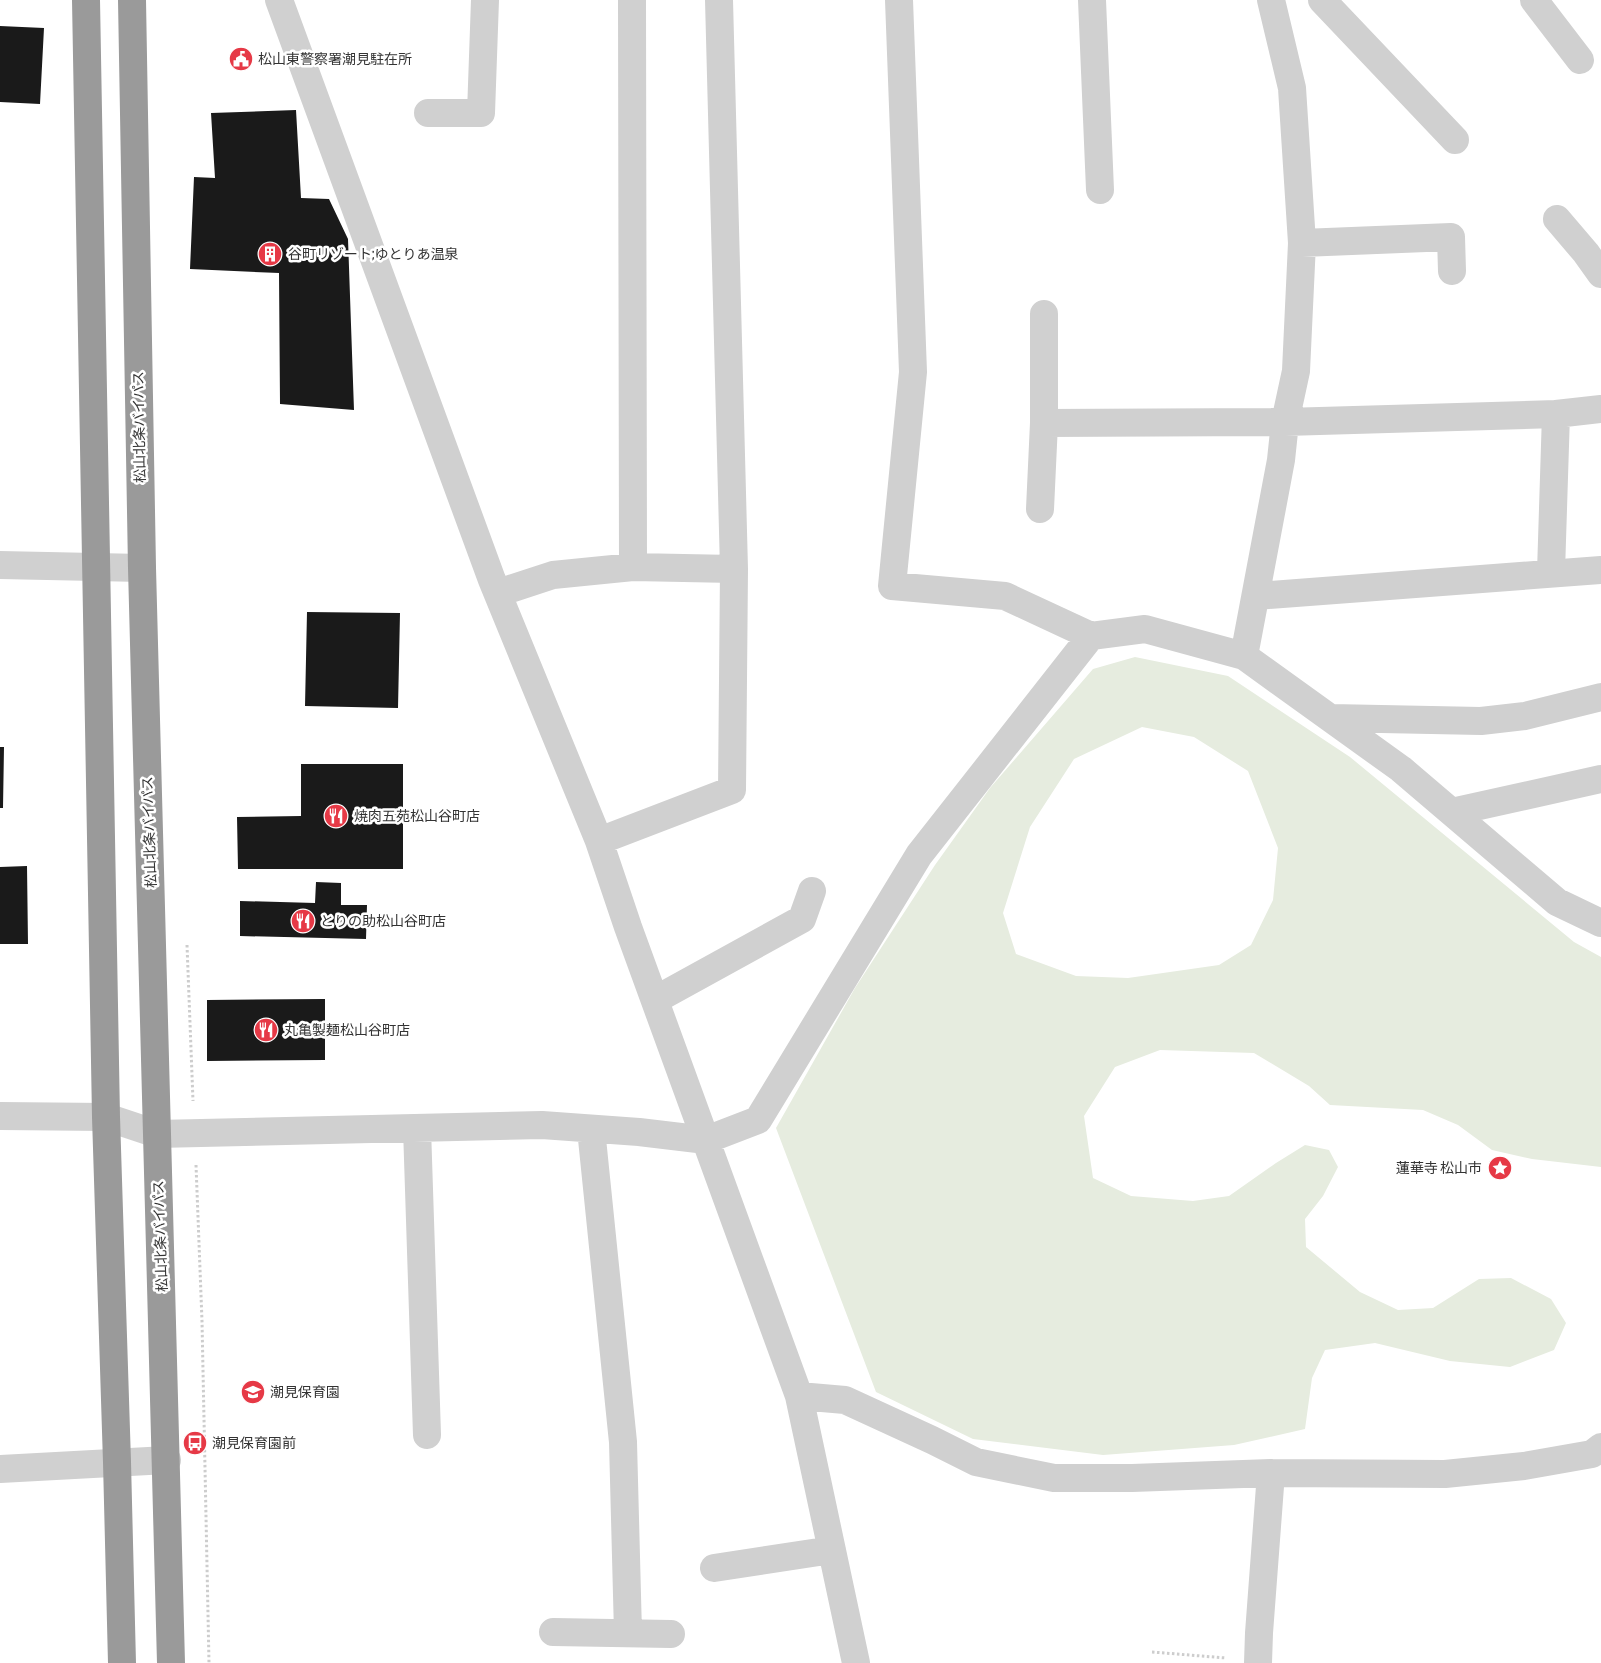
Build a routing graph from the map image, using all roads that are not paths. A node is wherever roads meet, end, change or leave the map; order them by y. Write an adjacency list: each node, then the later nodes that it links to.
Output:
1 (86, 0): 27 (highway)
2 (132, 0): 29 (highway, 松山北条バイパス)
3 (279, 0): 33 (street)
4 (485, 0): 13 (street)
5 (632, 0): 28 (street)
6 (719, 0): 30 (street)
7 (899, 0): 35 (street)
8 (1092, 0): 15 (street)
9 (1271, 0): 17 (street)
10 (1322, 0): 14 (street)
11 (1534, 0): 12 (street)
12 (1580, 60)
13 (428, 113)
14 (1455, 140)
15 (1100, 190)
16 (1557, 219): 19 (street)
17 (1302, 243): 18 (street); 24 (street)
18 (1452, 271)
19 (1601, 274)
20 (1044, 314): 23 (street)
21 (1601, 409): 22 (street)
22 (1556, 414): 24 (street); 32 (street)
23 (1044, 422): 24 (street); 25 (street)
24 (1285, 422): 34 (street)
25 (1040, 509)
26 (0, 565): 27 (street)
27 (96, 566): 29 (street); 46 (highway)
28 (633, 567): 30 (street); 33 (street)
29 (142, 568): 49 (highway, 松山北条バイパス)
30 (734, 570): 41 (street)
31 (1601, 570): 32 (street)
32 (1551, 572): 34 (street)
33 (498, 593): 41 (street)
34 (1256, 596): 36 (street)
35 (1091, 636): 36 (street); 50 (street)
36 (1244, 656): 38 (street)
37 (1601, 697): 38 (street)
38 (1331, 718): 40 (street)
39 (1601, 780): 40 (street)
40 (1452, 812): 43 (street)
41 (599, 842): 44 (street)
42 (812, 891): 44 (street)
43 (1601, 922)
44 (655, 1000): 50 (street)
45 (0, 1116): 46 (street)
46 (106, 1117): 49 (street); 55 (highway)
47 (417, 1128): 48 (street); 49 (street); 52 (street)
48 (591, 1129): 50 (street); 61 (street)
49 (157, 1134): 54 (highway, 松山北条バイパス)
50 (706, 1140): 51 (street)
51 (799, 1396): 57 (street); 58 (street)
52 (427, 1435)
53 (1601, 1447): 57 (street)
54 (167, 1460): 55 (street); 65 (highway, 松山北条バイパス)
55 (117, 1462): 56 (street); 64 (highway)
56 (0, 1468)
57 (1271, 1473): 63 (street)
58 (832, 1550): 59 (street); 66 (street)
59 (714, 1568)
60 (553, 1632): 61 (street)
61 (628, 1633): 62 (street)
62 (671, 1634)
63 (1258, 1662)
64 (122, 1663)
65 (171, 1663)
66 (856, 1663)

